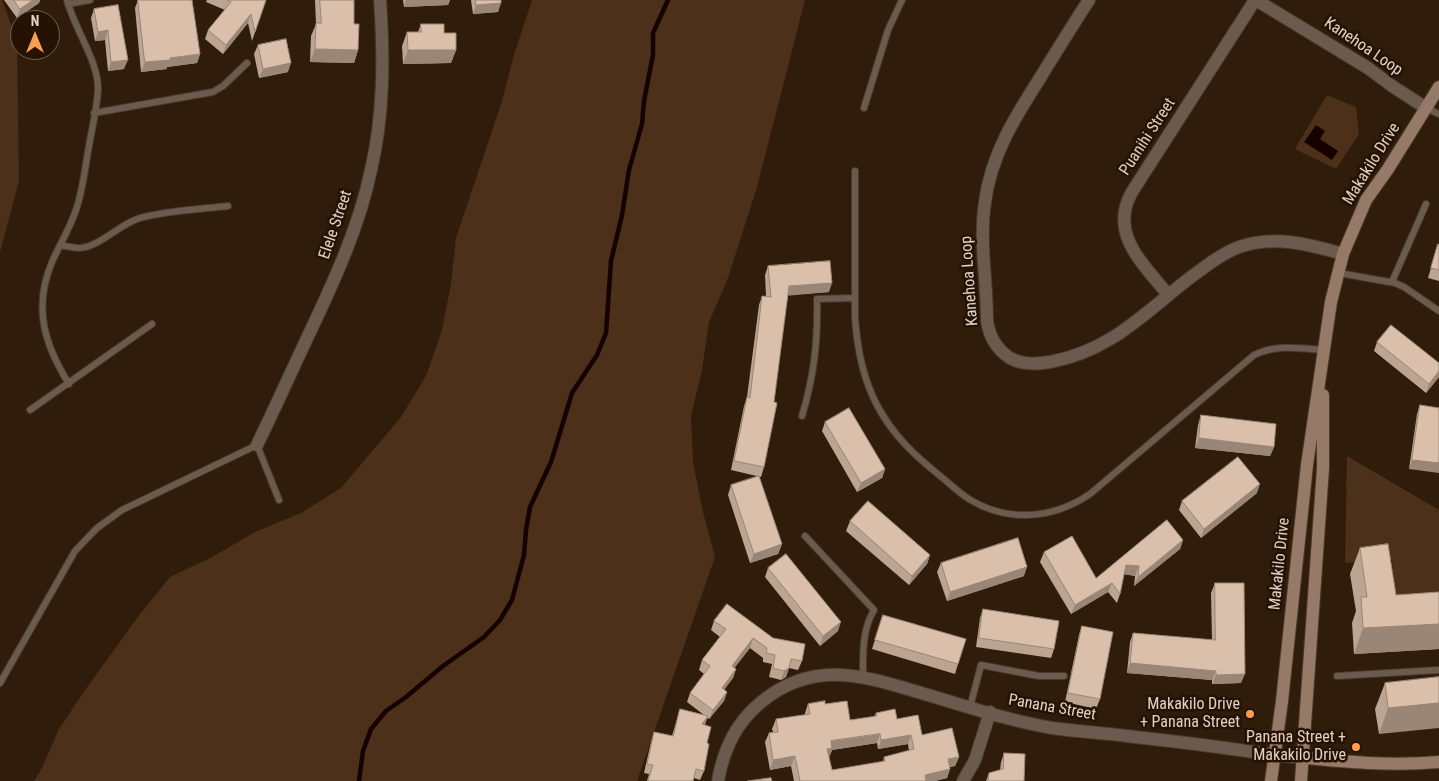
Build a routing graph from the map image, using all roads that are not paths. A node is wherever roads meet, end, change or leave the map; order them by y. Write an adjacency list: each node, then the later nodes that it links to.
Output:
1 (90, 0): 6 (lane)
2 (380, 0): 28 (street, Elele Street)
3 (902, 0): 9 (lane)
4 (1088, 0): 20 (street, Kanehoa Loop)
5 (1256, 0): 10 (street, Kanehoa Loop); 20 (street, Puanihi Street)
6 (67, 2): 11 (lane)
7 (247, 63): 11 (lane)
8 (1439, 87): 10 (main road, Makakilo Drive)
9 (864, 108)
10 (1426, 108): 12 (lane); 17 (main road, Makakilo Drive)
11 (94, 113): 16 (lane)
12 (1439, 114)
13 (855, 171): 21 (lane)
14 (1426, 204): 19 (lane)
15 (228, 206): 16 (lane)
16 (60, 244): 25 (lane)
17 (1343, 254): 18 (main road, Makakilo Drive); 20 (street, Kanehoa Loop)
18 (1339, 272): 19 (lane); 24 (main road, Makakilo Drive)
19 (1392, 282): 22 (lane)
20 (1168, 295)
21 (855, 298): 24 (lane); 27 (lane)
22 (1439, 311)
23 (152, 324): 25 (lane)
24 (1323, 350): 38 (main road, Makakilo Drive); 39 (main road, Makakilo Drive)
25 (69, 384): 26 (lane)
26 (30, 410)
27 (802, 416)
28 (257, 445): 29 (lane); 35 (lane)
29 (279, 500)
30 (804, 536): 32 (lane)
31 (1439, 670): 34 (lane)
32 (862, 676): 36 (street, Panana Street); 41 (street, Panana Street)
33 (1064, 676): 36 (lane)
34 (1337, 676)
35 (0, 683)
36 (970, 707): 37 (street, Panana Street)
37 (990, 712): 38 (street, Panana Street); 42 (street)
38 (1274, 755): 39 (main road, Panana Street); 43 (main road, Makakilo Drive)
39 (1303, 757): 40 (main road, Panana Street); 44 (main road, Makakilo Drive)
40 (1439, 762)
41 (718, 781)
42 (963, 781)
43 (1271, 781)
44 (1301, 781)

